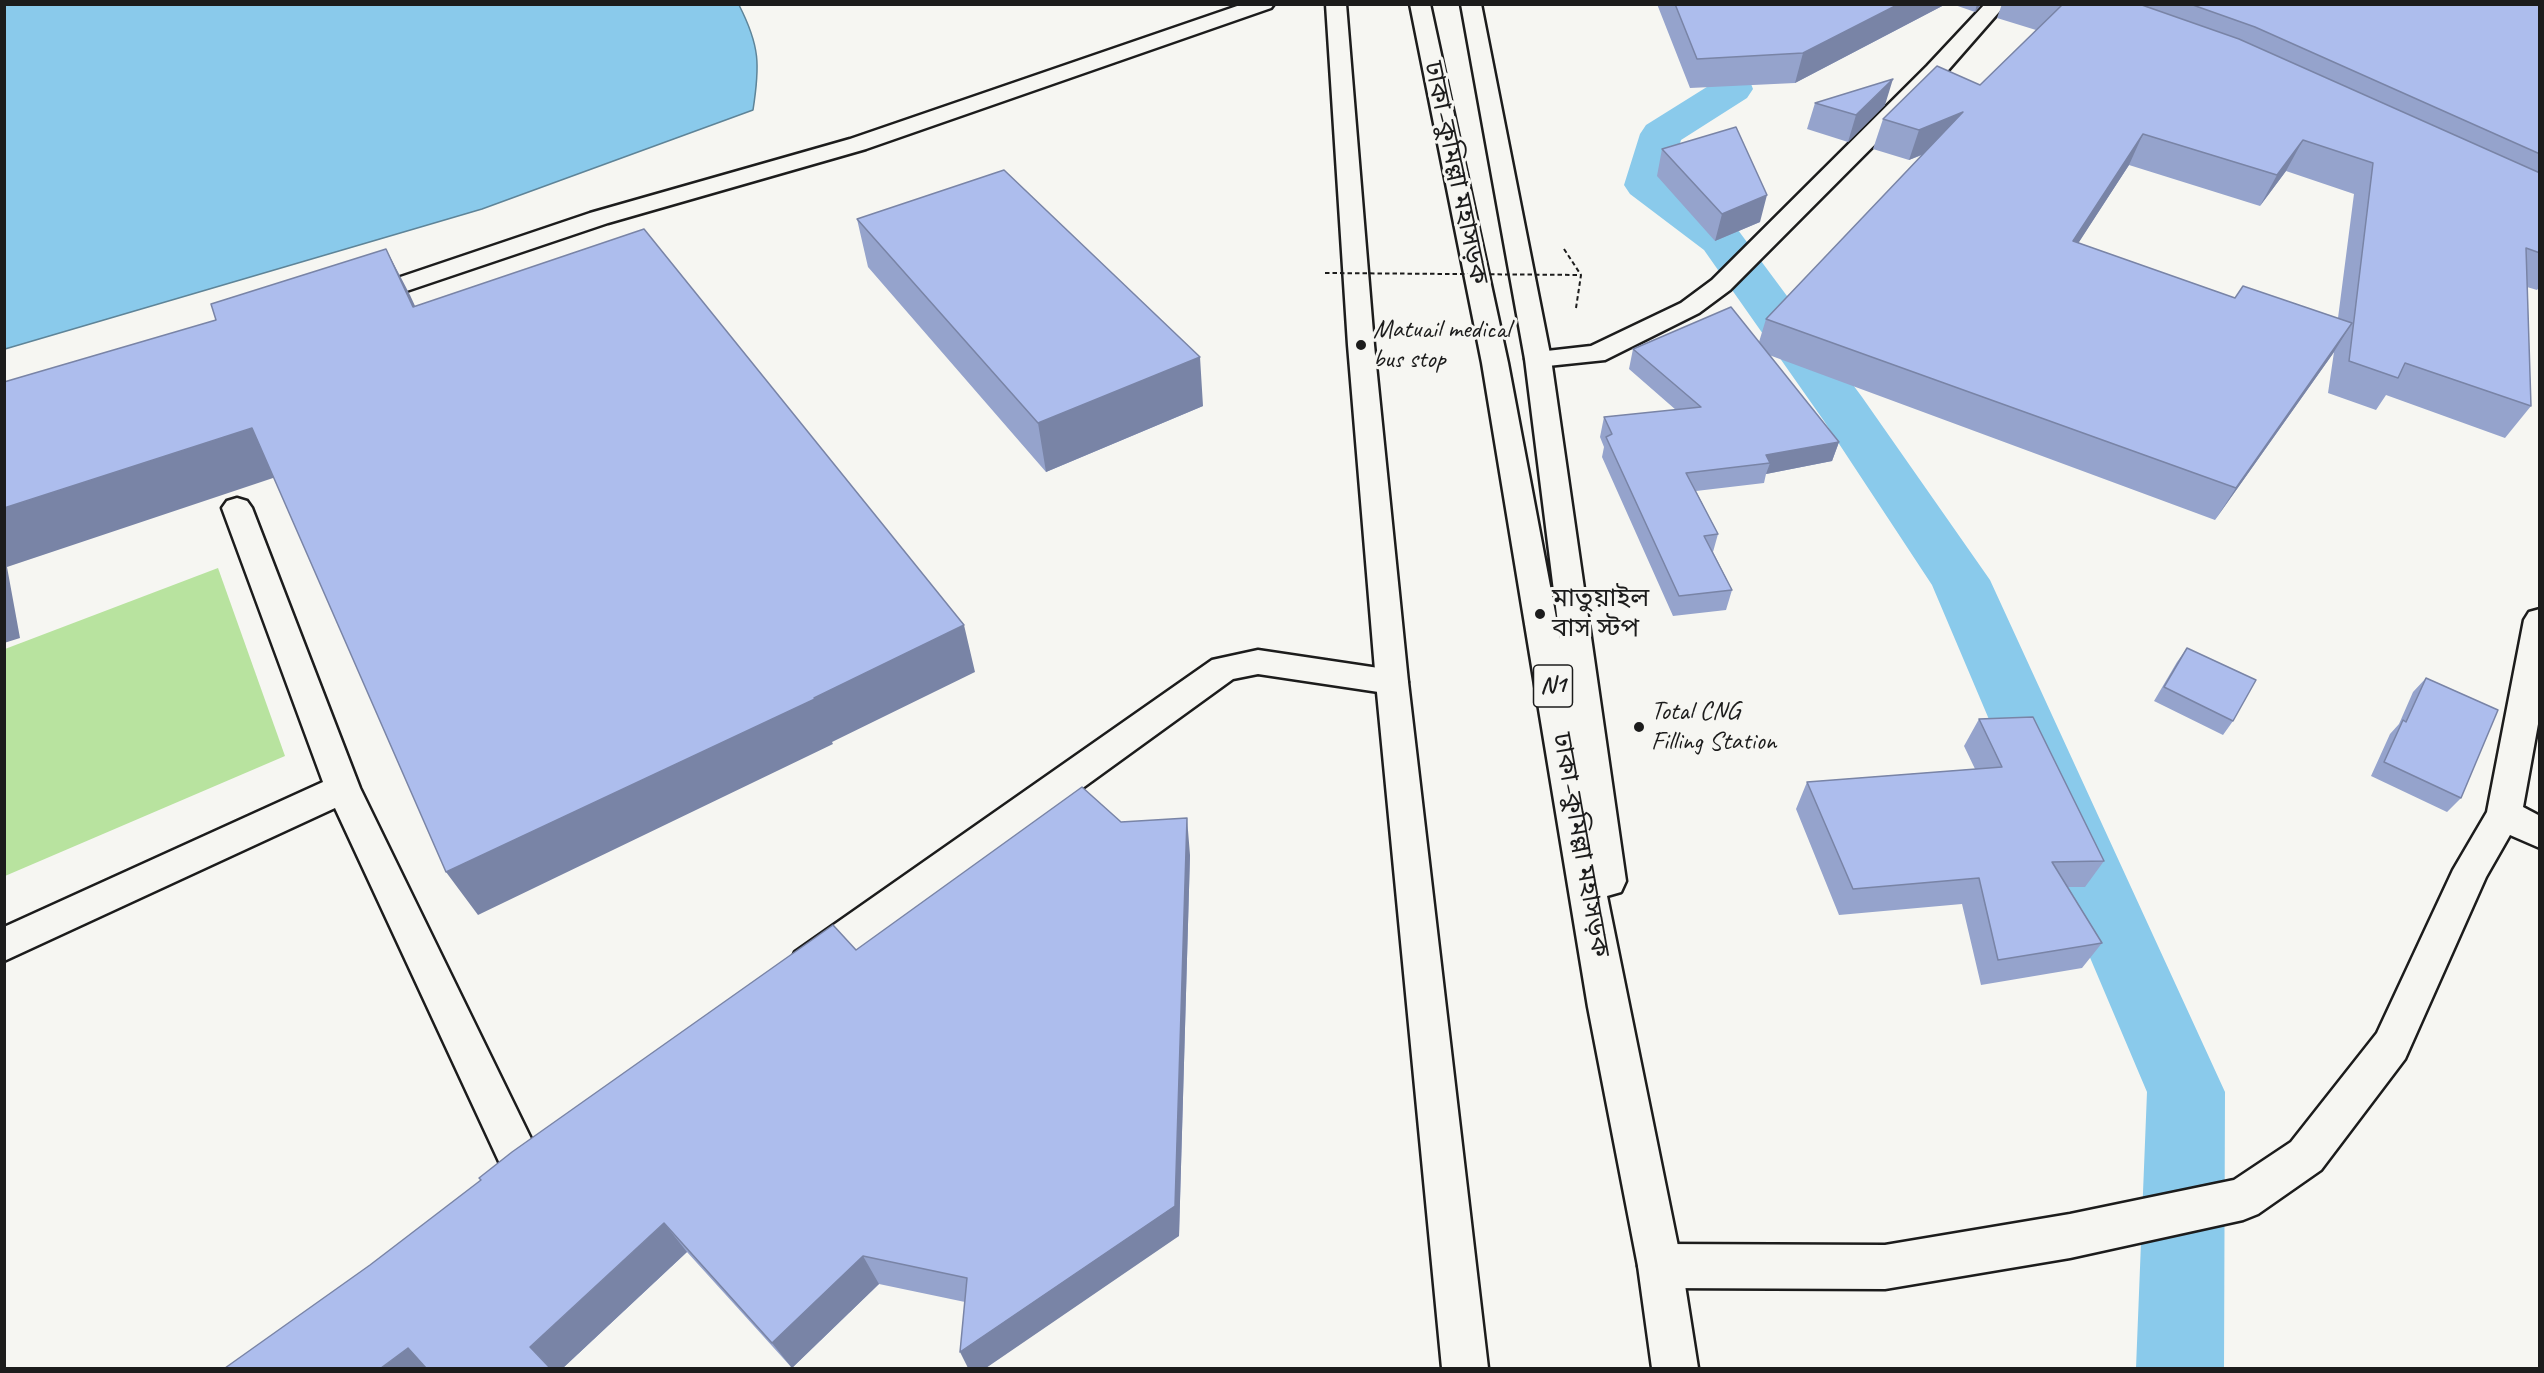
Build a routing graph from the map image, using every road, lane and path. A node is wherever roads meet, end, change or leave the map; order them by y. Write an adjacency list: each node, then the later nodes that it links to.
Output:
1 (1336, 4): 12 (main road)
2 (1420, 4): 19 (main road, ঢাকা–কুমিল্লা মহাসড়ক / N1)
3 (1471, 4): 9 (main road)
4 (1996, 4): 9 (main road)
5 (1255, 6): 8 (main road)
6 (1325, 273): 7 (path, bridge)
7 (1581, 275)
8 (340, 305)
9 (1538, 359): 19 (main road)
10 (237, 508): 13 (main road)
11 (2540, 620): 14 (main road)
12 (1392, 682): 17 (main road); 20 (main road)
13 (343, 788): 16 (main road); 18 (main road)
14 (2504, 814): 15 (main road); 19 (main road)
15 (2540, 834)
16 (4, 945)
17 (782, 983)
18 (523, 1167)
19 (1660, 1266): 21 (main road, ঢাকা–কুমিল্লা মহাসড়ক / N1)
20 (1465, 1368)
21 (1675, 1368)

